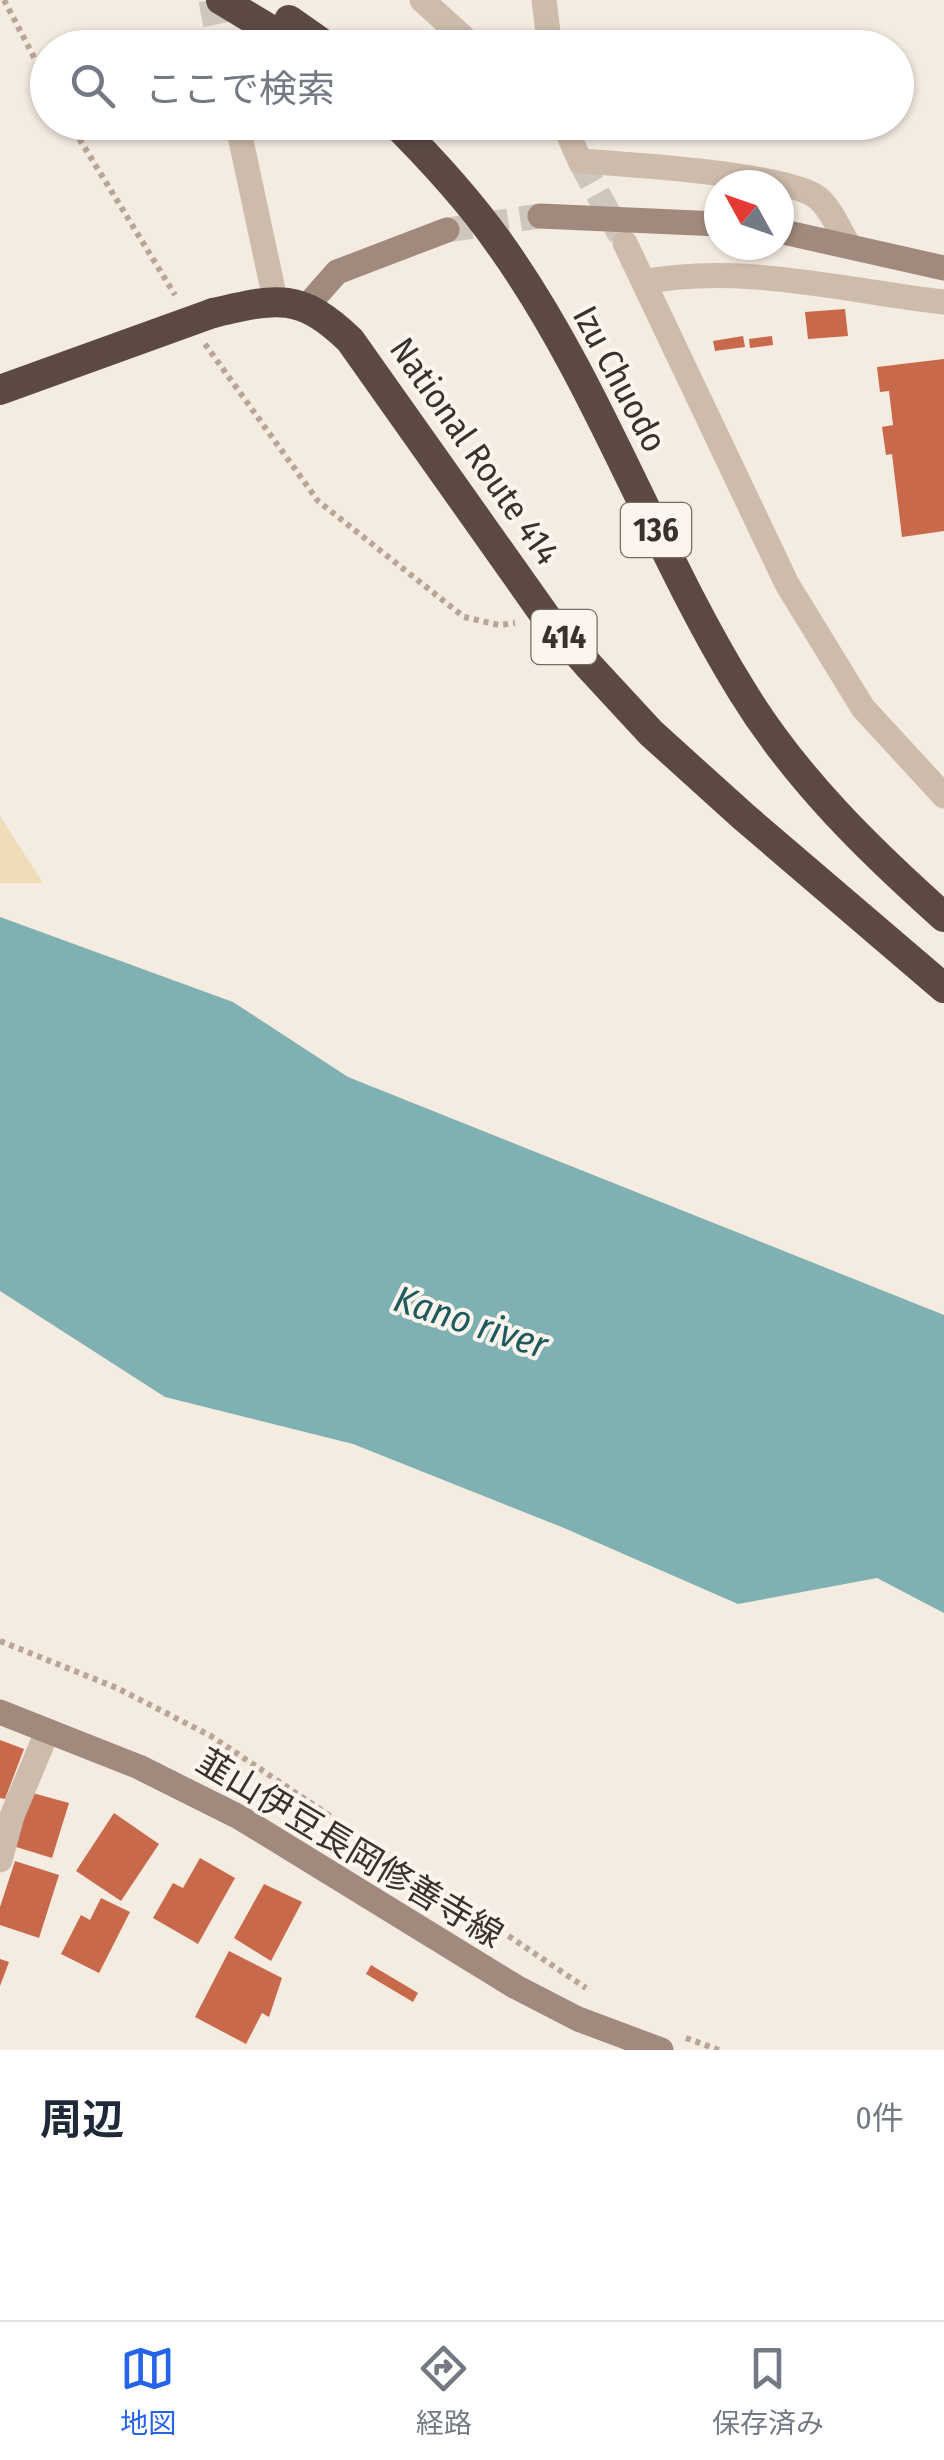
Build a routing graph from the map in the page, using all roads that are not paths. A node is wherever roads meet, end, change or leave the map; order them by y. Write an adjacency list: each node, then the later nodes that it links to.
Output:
1 (221, 0): 5 (highway)
2 (256, 0): 6 (highway)
3 (422, 0): 7 (street)
4 (544, 0): 8 (street)
5 (271, 30)
6 (302, 30)
7 (454, 30)
8 (548, 30)
9 (241, 140): 21 (street)
10 (411, 140): 27 (highway, Izu Chuodo / 136)
11 (435, 140): 26 (highway, Izu Chuodo / 136)
12 (571, 140): 18 (street)
13 (540, 216): 14 (main road)
14 (704, 222)
15 (447, 230): 23 (main road)
16 (794, 234): 18 (main road)
17 (625, 243): 20 (street)
18 (848, 244): 19 (main road)
19 (944, 268)
20 (644, 282): 22 (street); 25 (street)
21 (275, 298): 23 (highway, National Route 414 / 414); 24 (highway, National Route 414 / 414, bridge)
22 (944, 302)
23 (307, 306): 28 (highway, National Route 414 / 414)
24 (0, 390)
25 (944, 796)
26 (944, 894)
27 (944, 917)
28 (944, 988)
29 (0, 1712): 30 (main road, 韮山伊豆長岡修善寺線)
30 (47, 1732): 31 (street); 32 (main road, 韮山伊豆長岡修善寺線)
31 (0, 1860)
32 (666, 2041)

